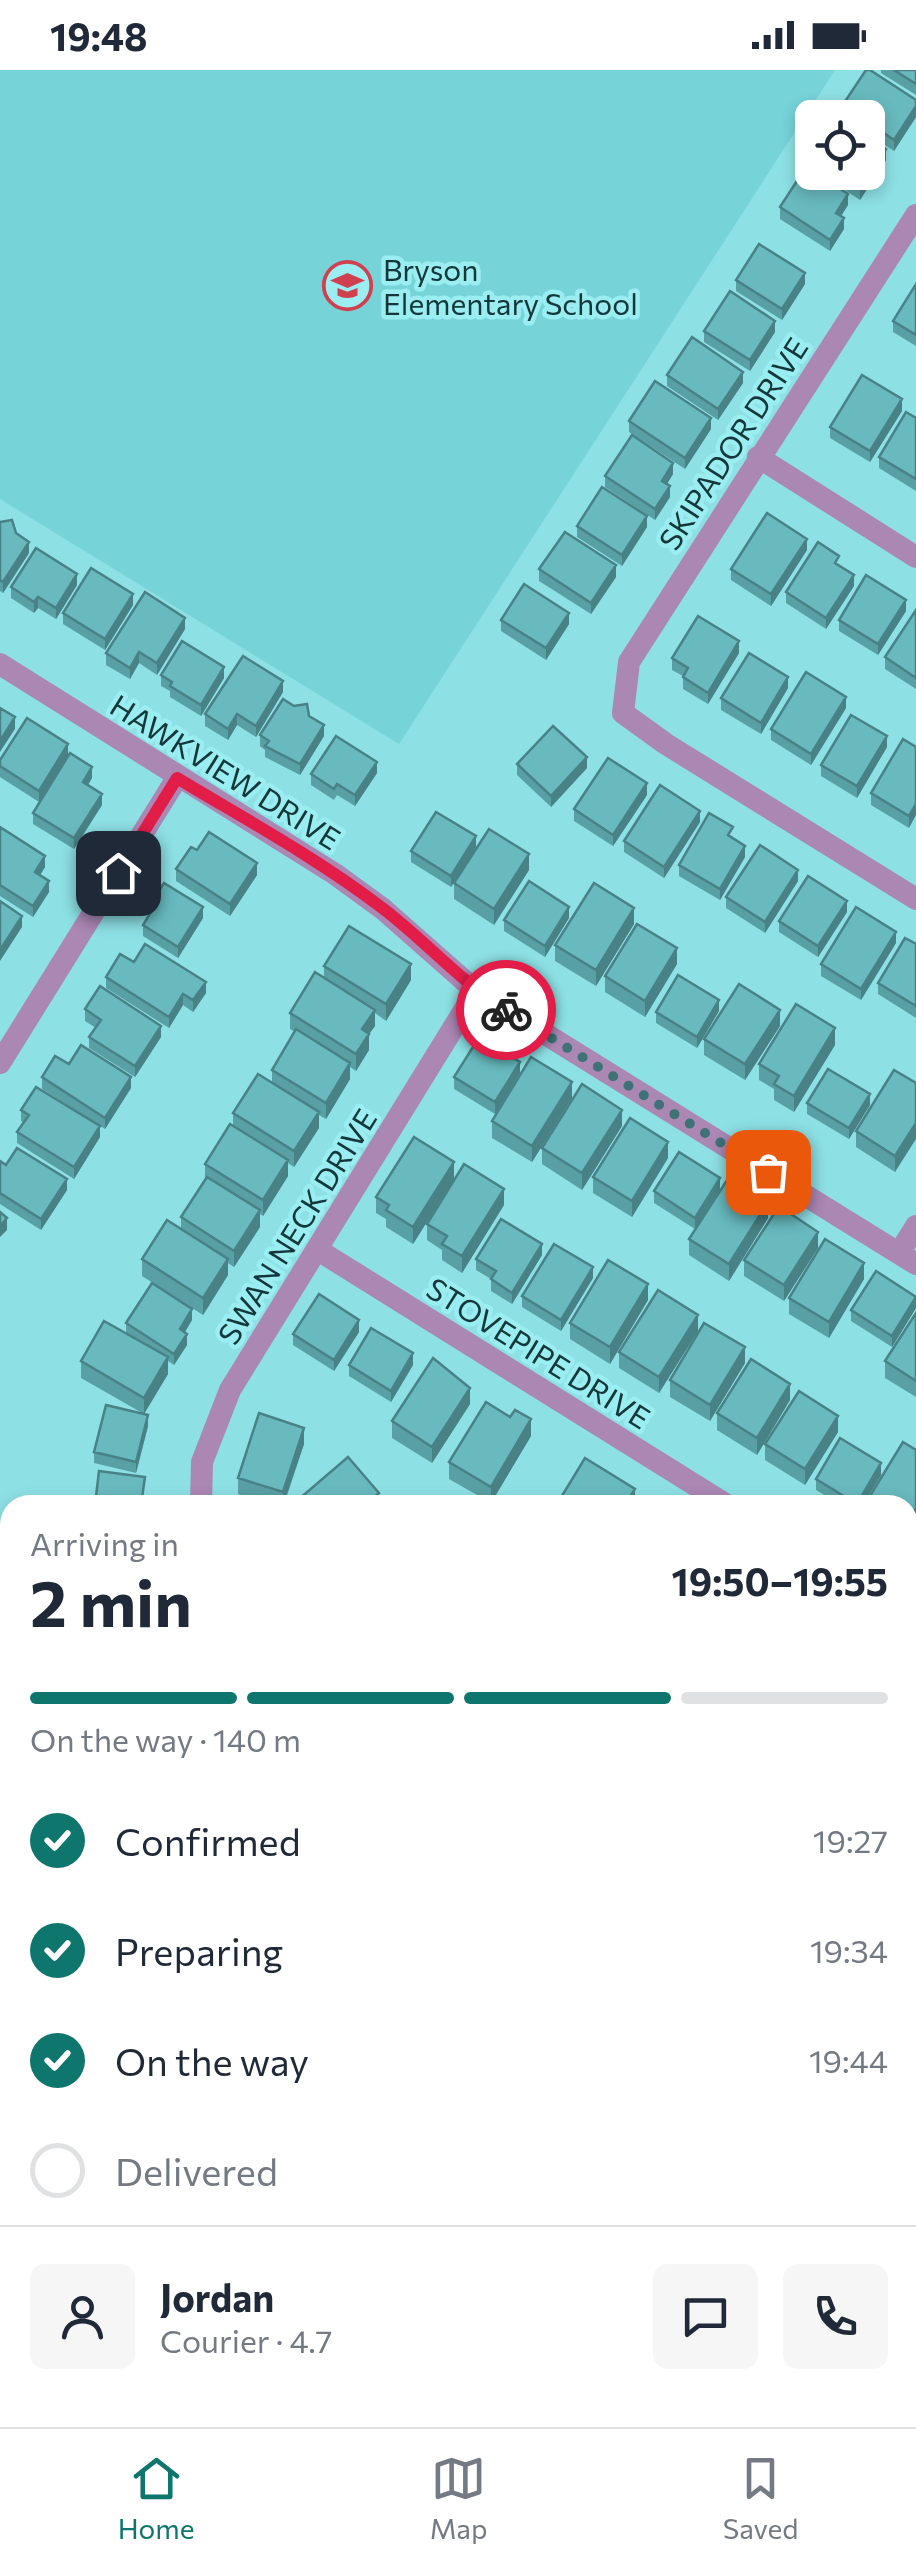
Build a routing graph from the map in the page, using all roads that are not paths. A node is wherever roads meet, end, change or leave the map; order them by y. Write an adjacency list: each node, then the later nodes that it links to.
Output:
1 (915, 219): 2 (street, SKIPADOR DRIVE)
2 (758, 457): 3 (street); 6 (street, SKIPADOR DRIVE)
3 (916, 557)
4 (0, 664): 5 (street, HAWKVIEW DRIVE)
5 (177, 778): 7 (street, HAWKVIEW DRIVE); 8 (street)
6 (916, 899)
7 (476, 991): 10 (street, SWAN NECK DRIVE); 11 (street, HAWKVIEW DRIVE)
8 (0, 1063)
9 (916, 1226): 11 (street)
10 (318, 1250): 12 (street, SWAN NECK DRIVE); 13 (street, STOVEPIPE DRIVE)
11 (907, 1258)
12 (200, 1495)
13 (703, 1495)

